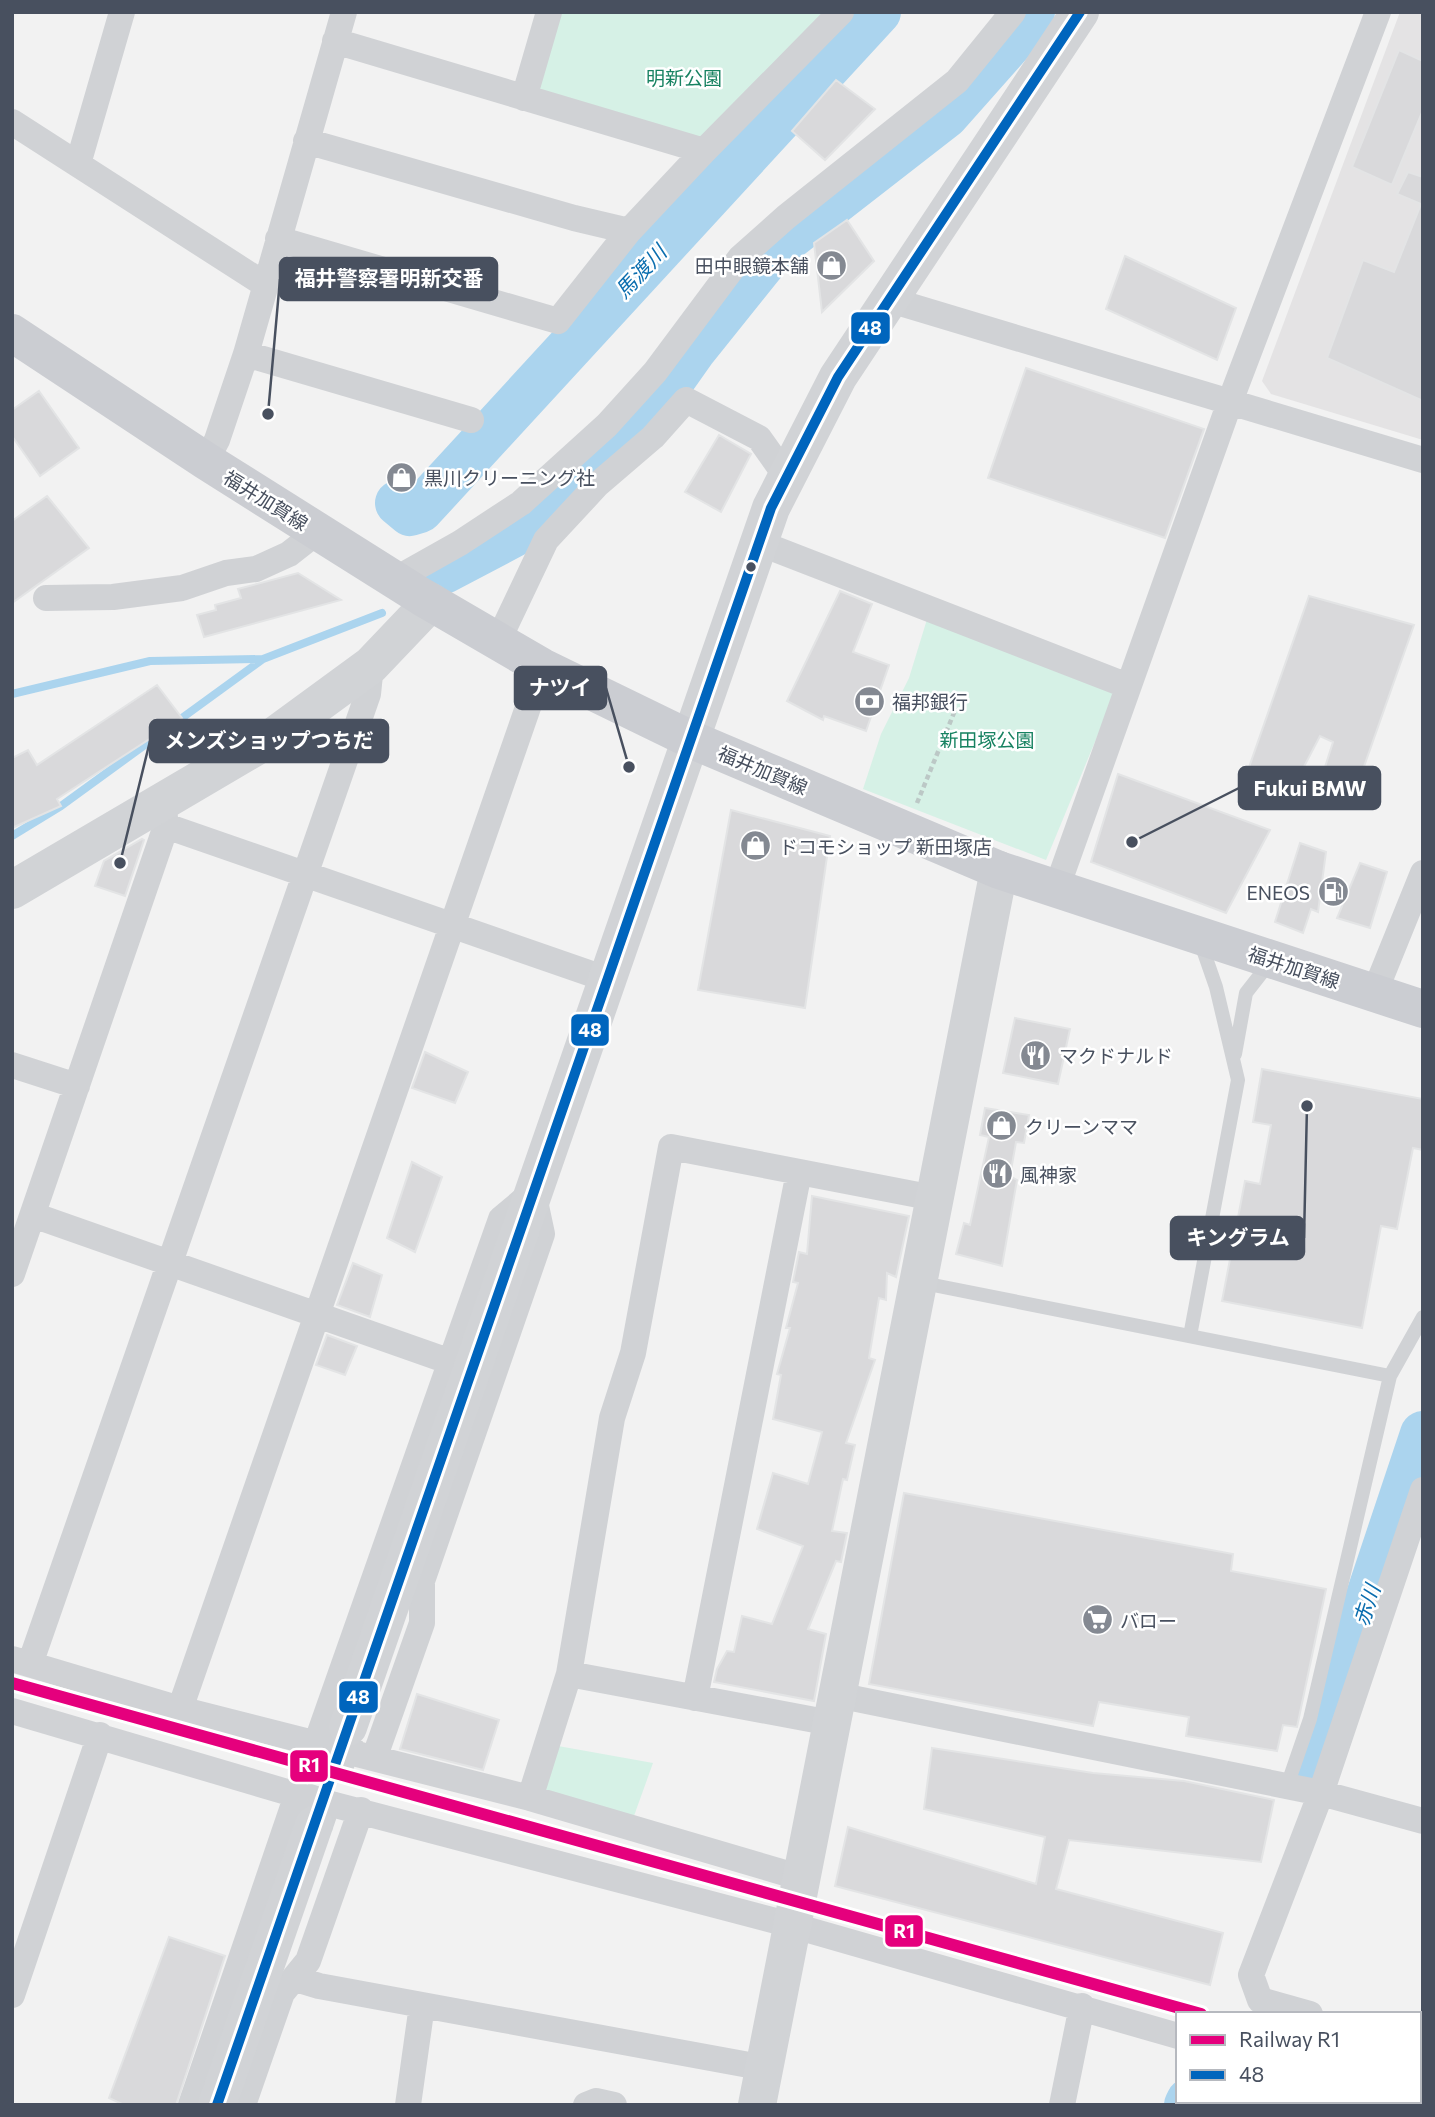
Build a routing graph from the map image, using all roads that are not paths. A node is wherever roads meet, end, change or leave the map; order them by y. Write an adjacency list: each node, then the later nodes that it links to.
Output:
1 (122, 12): 13 (street)
2 (344, 12): 8 (street)
3 (549, 12): 9 (street)
4 (841, 12): 12 (street)
5 (1013, 12): 27 (street)
6 (1080, 12): 17 (street)
7 (1378, 12): 20 (street)
8 (335, 41): 9 (street); 11 (street)
9 (524, 98): 12 (street)
10 (12, 122): 13 (street)
11 (306, 141): 14 (street); 15 (street)
12 (704, 151): 14 (street)
13 (78, 164): 16 (street)
14 (629, 231): 15 (street)
15 (278, 239): 16 (street)
16 (264, 284): 19 (street)
17 (887, 299): 20 (street); 24 (street)
18 (12, 333): 22 (main road, 福井加賀線)
19 (246, 354): 21 (street); 22 (street)
20 (1231, 400): 23 (street); 32 (street)
21 (471, 420)
22 (197, 456): 25 (main road, 福井加賀線)
23 (1423, 460)
24 (786, 476): 26 (street); 29 (street)
25 (317, 532): 27 (main road, 福井加賀線); 28 (street)
26 (757, 542): 32 (street); 33 (street)
27 (414, 591): 29 (main road, 福井加賀線); 30 (street)
28 (46, 598)
29 (498, 641): 31 (main road, 福井加賀線)
30 (371, 664): 34 (street); 37 (street)
31 (542, 667): 33 (main road, 福井加賀線); 40 (street)
32 (1128, 686): 39 (street)
33 (690, 739): 35 (main road, 福井加賀線); 43 (street)
34 (165, 814): 37 (street); 38 (street); 48 (street)
35 (999, 870): 39 (main road, 福井加賀線); 51 (street)
36 (1423, 873): 44 (street)
37 (305, 875): 40 (street); 53 (street)
38 (12, 890)
39 (1056, 890): 41 (main road, 福井加賀線)
40 (453, 925): 43 (street); 56 (street)
41 (1199, 936): 42 (main road, 福井加賀線); 46 (lane)
42 (1271, 960): 44 (main road, 福井加賀線); 46 (lane)
43 (609, 980): 50 (street)
44 (1374, 993): 45 (main road, 福井加賀線)
45 (1423, 1009)
46 (1233, 1062): 58 (lane)
47 (12, 1065): 48 (street)
48 (77, 1086): 52 (street)
49 (799, 1172): 51 (street); 63 (street); 64 (street)
50 (533, 1192): 59 (street); 68 (street); 70 (street)
51 (934, 1198): 55 (street)
52 (33, 1215): 53 (street); 54 (street)
53 (171, 1263): 56 (street); 62 (street)
54 (12, 1274)
55 (917, 1282): 58 (lane); 66 (street)
56 (318, 1315): 59 (street); 65 (street)
57 (1423, 1317): 60 (lane)
58 (1190, 1336): 60 (lane)
59 (451, 1362): 68 (street)
60 (1390, 1376): 71 (lane)
61 (1423, 1490): 72 (street)
62 (21, 1662): 65 (street)
63 (569, 1674): 64 (street); 73 (street)
64 (695, 1698): 66 (street)
65 (180, 1709): 68 (street)
66 (834, 1709): 71 (street); 77 (street)
67 (13, 1714): 69 (street)
68 (332, 1734): 70 (street)
69 (100, 1735): 74 (street); 80 (street)
70 (375, 1756): 73 (street)
71 (1287, 1786): 72 (street)
72 (1321, 1793): 76 (street); 83 (street)
73 (530, 1798): 77 (street)
74 (306, 1810): 75 (street); 86 (street); 87 (street)
75 (361, 1810): 78 (street); 79 (street)
76 (1423, 1821)
77 (802, 1878): 78 (street)
78 (791, 1925): 82 (street); 85 (street)
79 (296, 1979): 81 (street); 88 (street)
80 (12, 1995)
81 (422, 2005): 85 (street); 89 (street)
82 (1082, 2006): 84 (street); 93 (street)
83 (1303, 2012)
84 (1176, 2035)
85 (765, 2068): 92 (street)
86 (191, 2105)
87 (217, 2105)
88 (243, 2105)
89 (408, 2105)
90 (586, 2105): 91 (street)
91 (614, 2105)
92 (757, 2105)
93 (1062, 2105)

